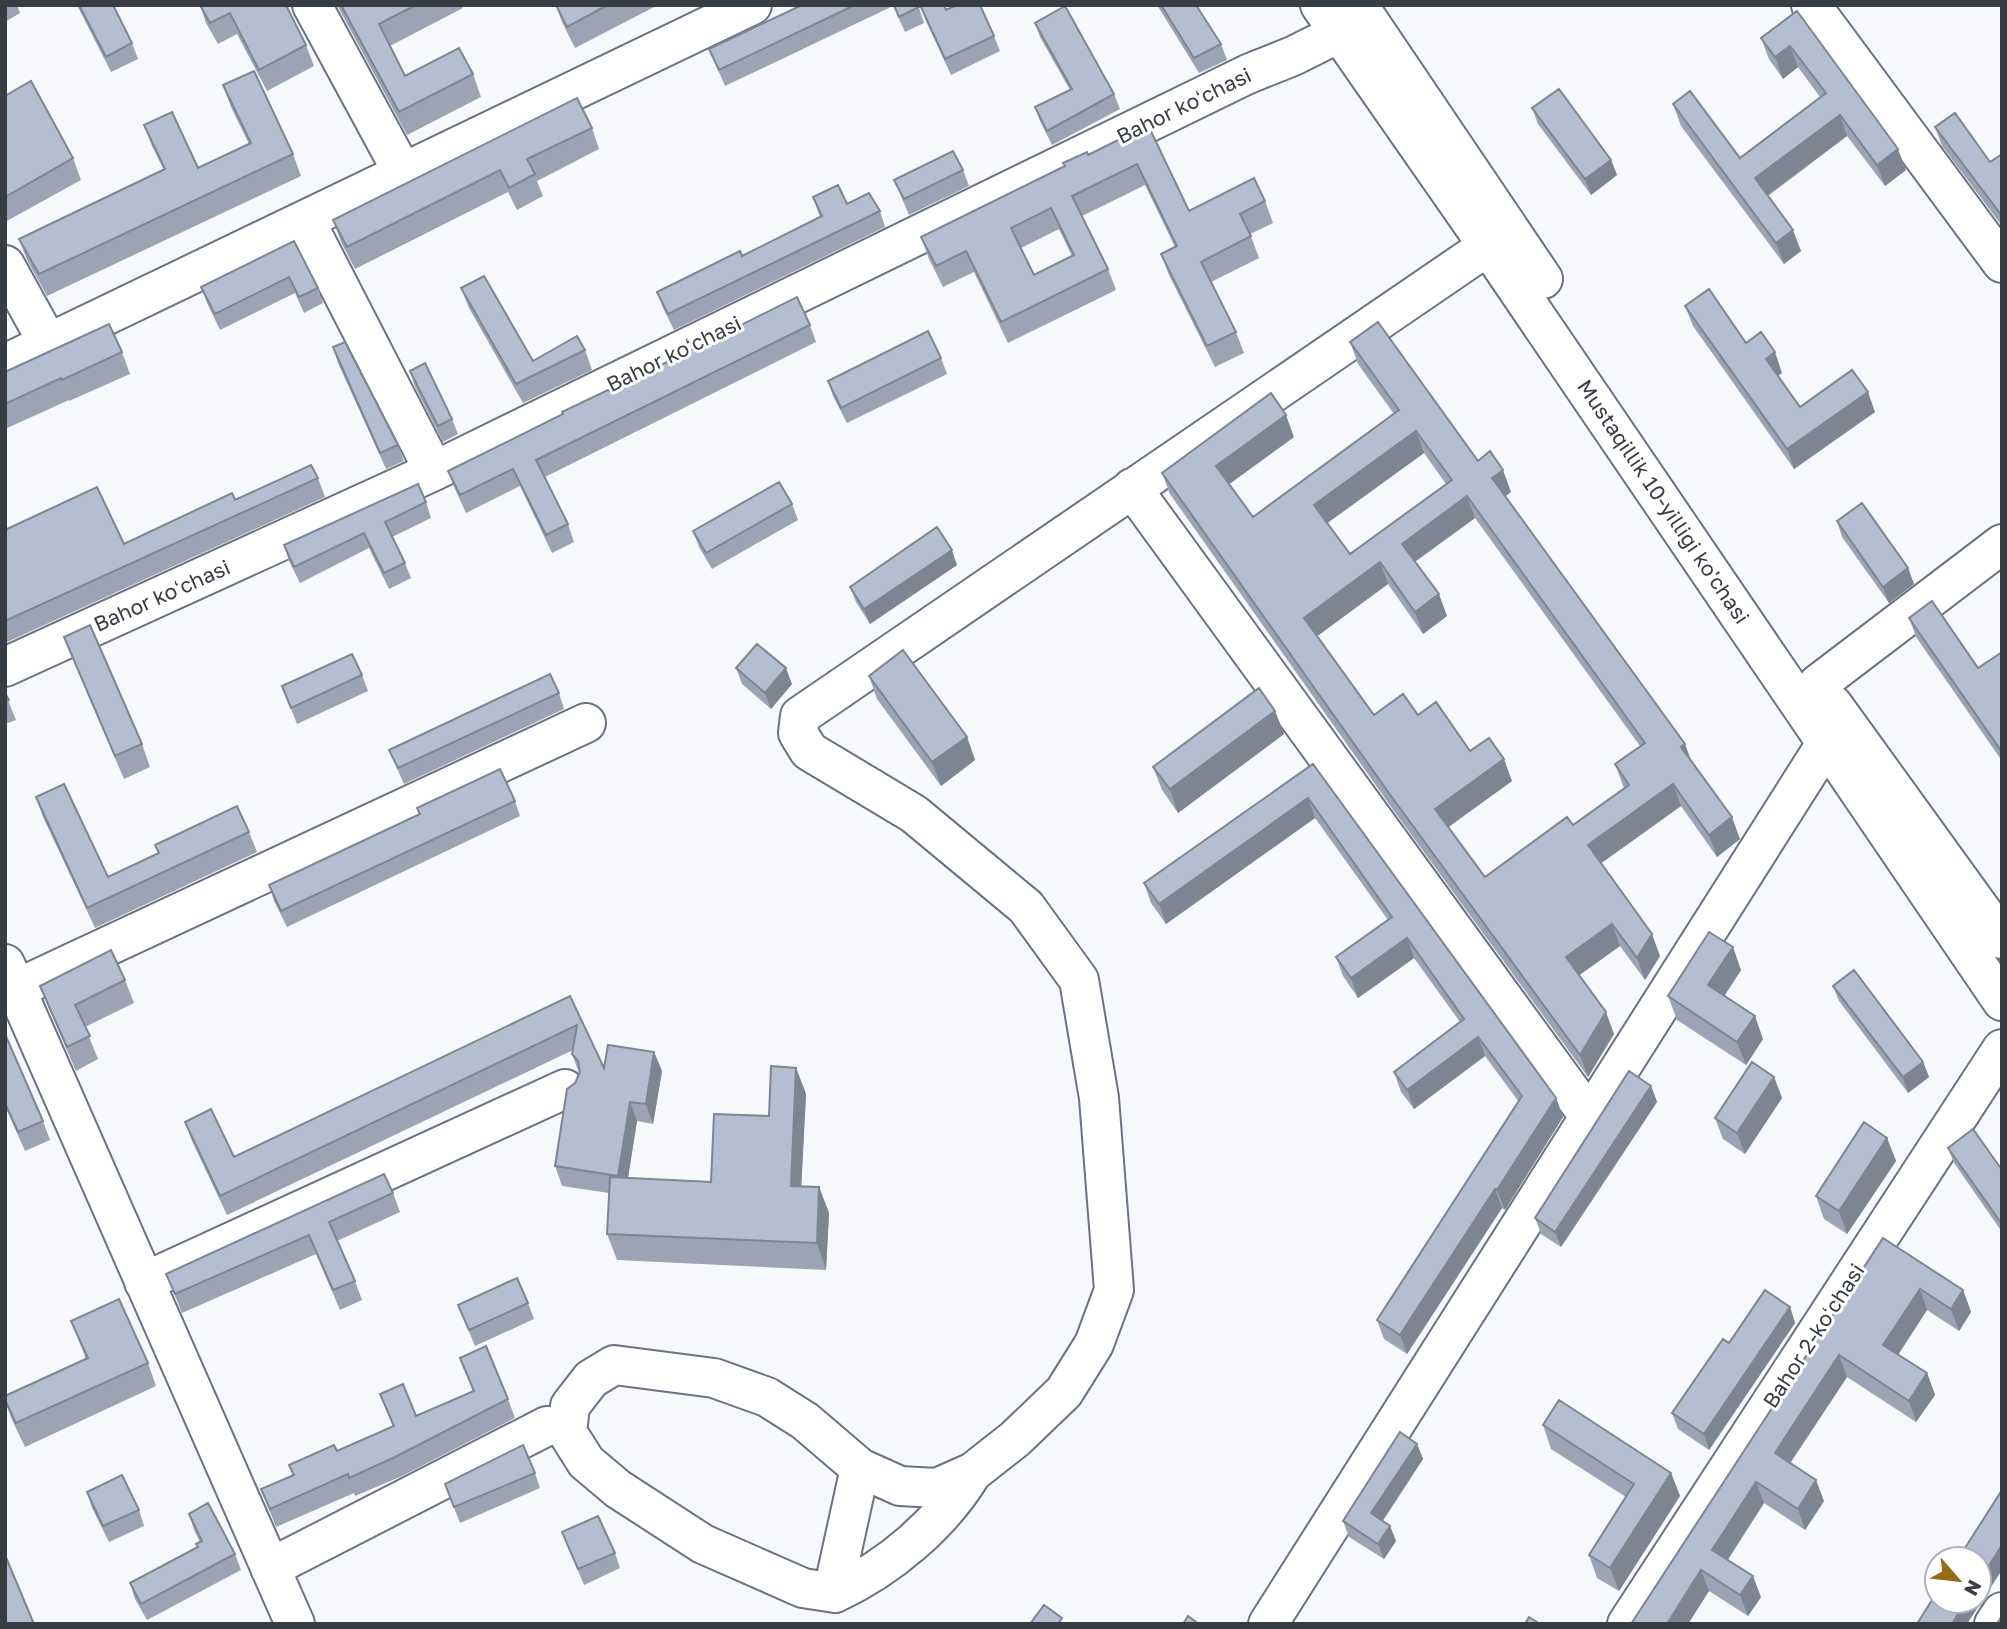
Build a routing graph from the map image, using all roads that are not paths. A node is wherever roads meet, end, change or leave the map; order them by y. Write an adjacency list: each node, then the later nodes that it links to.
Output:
1 (312, 5): 5 (street)
2 (1811, 5): 8 (street)
3 (744, 7): 5 (street)
4 (1339, 15): 7 (street, Mustaqillik 10-yilligi ko'chasi); 12 (street, Bahor koʻchasi); 16 (street, Mustaqillik 10-yilligi ko'chasi)
5 (403, 173): 6 (street)
6 (305, 220): 10 (street); 12 (street)
7 (1488, 246): 13 (street); 18 (street, Mustaqillik 10-yilligi ko'chasi)
8 (2002, 263)
9 (5, 265): 10 (street)
10 (48, 343): 11 (street)
11 (5, 364)
12 (434, 471): 15 (street, Bahor koʻchasi)
13 (1132, 488): 24 (street); 28 (street)
14 (2002, 544): 16 (street)
15 (5, 667)
16 (1818, 684): 19 (street, Mustaqillik 10-yilligi ko'chasi)
17 (586, 723): 20 (street)
18 (1827, 742): 21 (street, Mustaqillik 10-yilligi ko'chasi); 24 (street)
19 (2002, 939)
20 (11, 976): 25 (street)
21 (2002, 1001)
22 (2002, 1049): 34 (street, Bahor 2-koʻchasi)
23 (565, 1089): 25 (street)
24 (1588, 1116): 33 (street)
25 (144, 1282): 29 (street)
26 (547, 1426): 29 (street)
27 (860, 1468): 28 (street); 30 (street); 30 (street)
28 (973, 1472): 30 (street)
29 (270, 1568): 32 (street)
30 (835, 1593)
31 (2002, 1612): 35 (street)
32 (295, 1624)
33 (1268, 1624)
34 (1627, 1624)
35 (1994, 1624)

